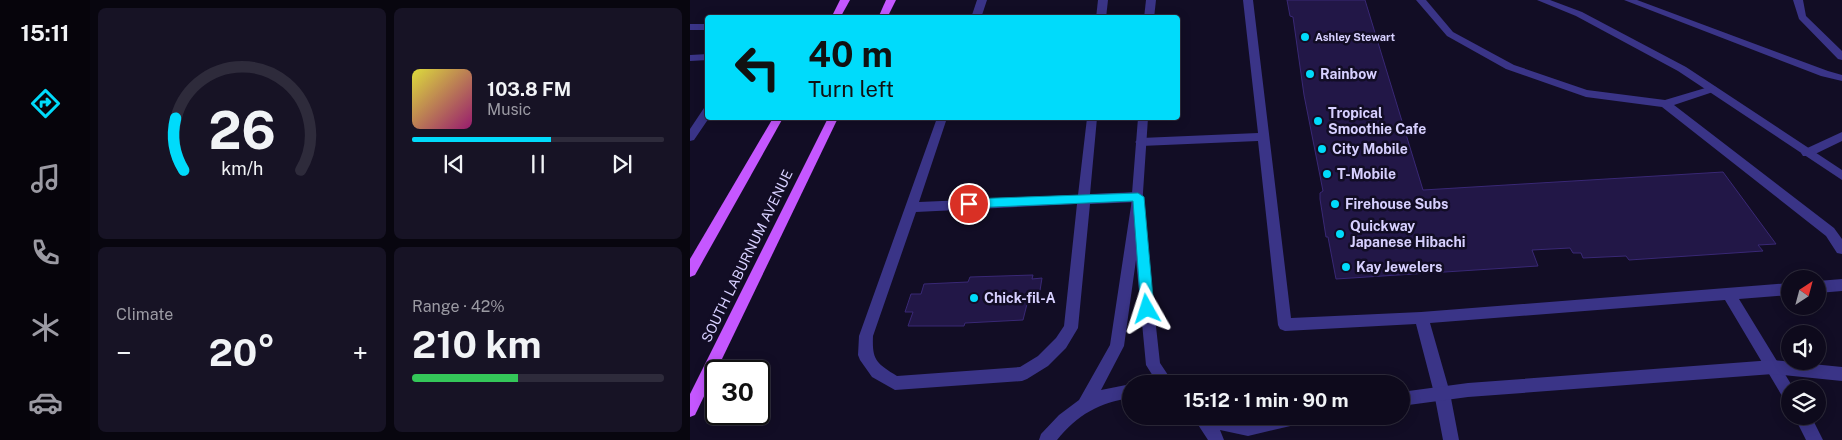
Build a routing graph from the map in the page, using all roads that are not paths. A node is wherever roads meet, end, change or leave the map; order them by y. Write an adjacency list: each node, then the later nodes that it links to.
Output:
1 (845, 0): 11 (main road)
2 (891, 0): 12 (main road)
3 (982, 0): 13 (street)
4 (1103, 0): 14 (street)
5 (1151, 0): 15 (street)
6 (1248, 0): 32 (street)
7 (1420, 0): 23 (street)
8 (1542, 0): 22 (street)
9 (1629, 0): 21 (street)
10 (1798, 0): 19 (street)
11 (837, 15)
12 (884, 15)
13 (977, 15)
14 (1101, 15)
15 (1150, 15)
16 (690, 27): 17 (street)
17 (705, 27)
18 (705, 57): 20 (street)
19 (1842, 57)
20 (690, 58)
21 (1842, 78)
22 (1712, 89): 23 (street); 34 (street)
23 (1665, 104): 41 (street)
24 (705, 115): 31 (street)
25 (777, 120): 42 (main road)
26 (832, 120): 56 (main road, SOUTH LABURNUM AVENUE)
27 (941, 120): 40 (street)
28 (1092, 120): 38 (street)
29 (1143, 120): 33 (street)
30 (1842, 136): 34 (street)
31 (690, 137)
32 (1264, 137): 33 (street); 47 (street)
33 (1142, 142): 39 (street)
34 (1808, 153): 35 (street)
35 (1828, 167): 36 (street); 37 (street)
36 (1842, 176)
37 (1842, 180)
38 (1084, 198): 39 (street); 40 (street); 40 (street)
39 (1138, 201): 50 (street); 55 (street)
40 (911, 207)
41 (1842, 249)
42 (690, 271)
43 (1842, 285): 44 (street)
44 (1826, 286)
45 (1781, 290): 46 (street)
46 (1729, 294): 47 (street); 48 (street)
47 (1421, 318): 53 (street)
48 (1773, 367): 49 (street); 51 (street); 53 (street)
49 (1842, 374)
50 (1160, 375)
51 (1781, 381)
52 (1122, 392): 55 (street)
53 (1442, 393): 54 (street); 63 (street)
54 (1410, 397)
55 (1085, 404): 61 (street)
56 (690, 410)
57 (1207, 425): 62 (street)
58 (1232, 425): 59 (street)
59 (1261, 425)
60 (1807, 425): 64 (street)
61 (1047, 440)
62 (1216, 440)
63 (1451, 440)
64 (1815, 440)

